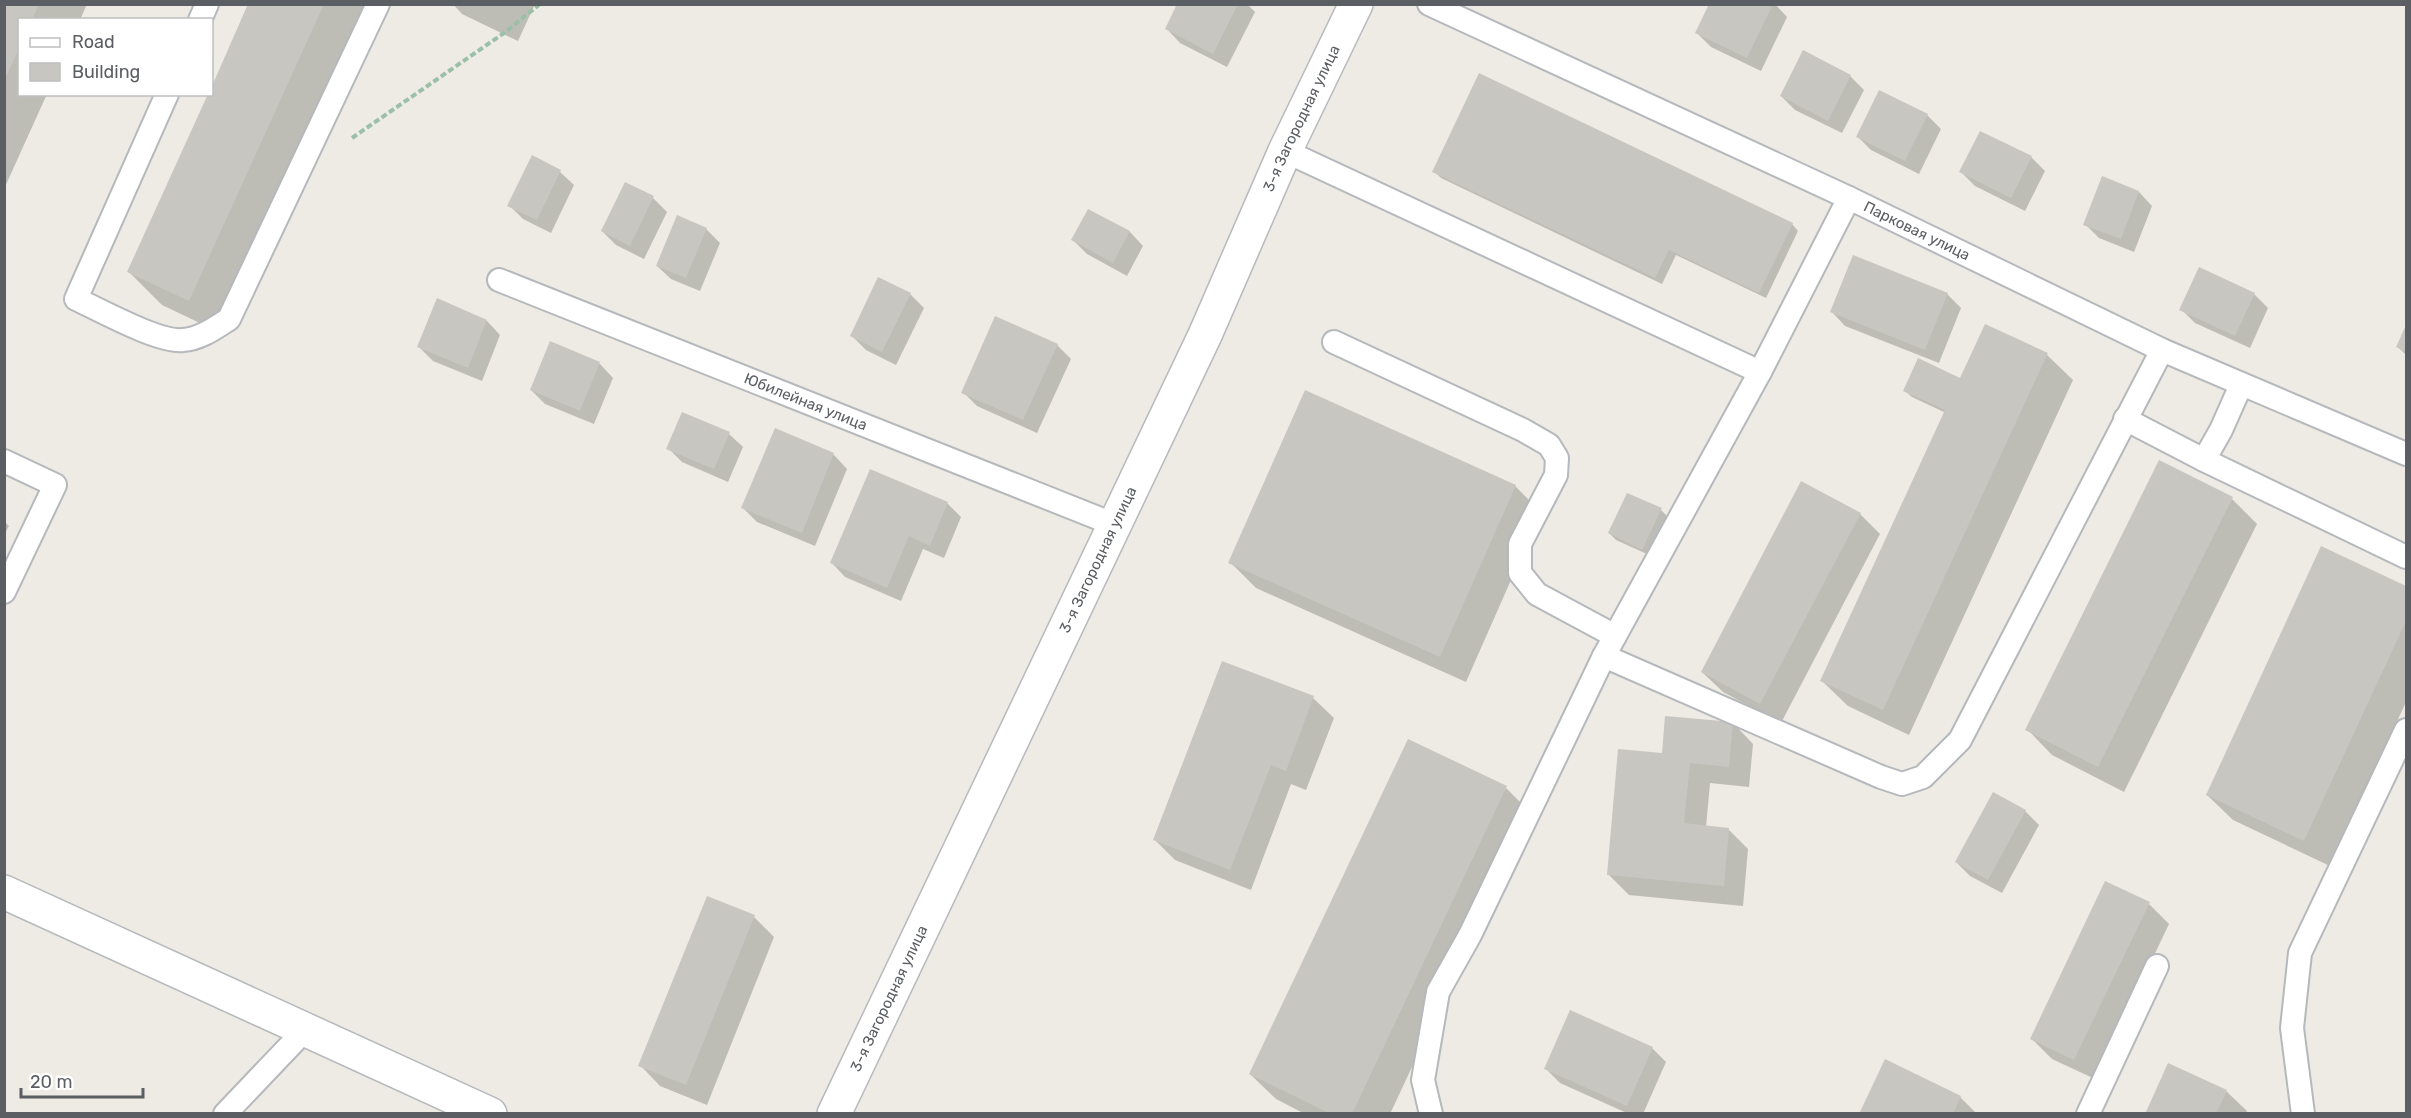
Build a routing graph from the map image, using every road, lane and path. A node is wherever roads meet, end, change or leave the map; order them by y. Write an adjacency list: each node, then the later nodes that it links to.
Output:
1 (207, 4): 6 (lane)
2 (378, 4): 7 (lane)
3 (540, 4): 8 (path)
4 (1356, 4): 9 (main road, 3-я Загородная улица)
5 (1429, 4): 10 (lane, Парковая улица)
6 (201, 18)
7 (166, 96)
8 (346, 142)
9 (1285, 151): 14 (lane); 20 (main road, 3-я Загородная улица)
10 (1849, 198): 13 (lane, Парковая улица); 14 (lane)
11 (499, 280): 20 (lane, Юбилейная улица)
12 (1334, 342): 23 (lane)
13 (2162, 350): 15 (lane, Парковая улица); 16 (lane)
14 (1760, 372): 23 (lane)
15 (2241, 385): 17 (lane, Парковая улица); 18 (lane)
16 (2125, 419): 18 (lane); 24 (lane)
17 (2406, 454)
18 (2204, 460): 21 (lane)
19 (4, 461): 22 (lane)
20 (1113, 524): 31 (main road, 3-я Загородная улица)
21 (2406, 558)
22 (4, 592)
23 (1615, 636): 24 (lane)
24 (1604, 656): 32 (lane)
25 (2406, 730): 34 (lane)
26 (4, 892): 28 (main road)
27 (2157, 966): 33 (lane)
28 (305, 1030): 29 (lane); 30 (main road)
29 (225, 1113)
30 (490, 1113)
31 (834, 1113)
32 (1431, 1113)
33 (2088, 1113)
34 (2303, 1113)

